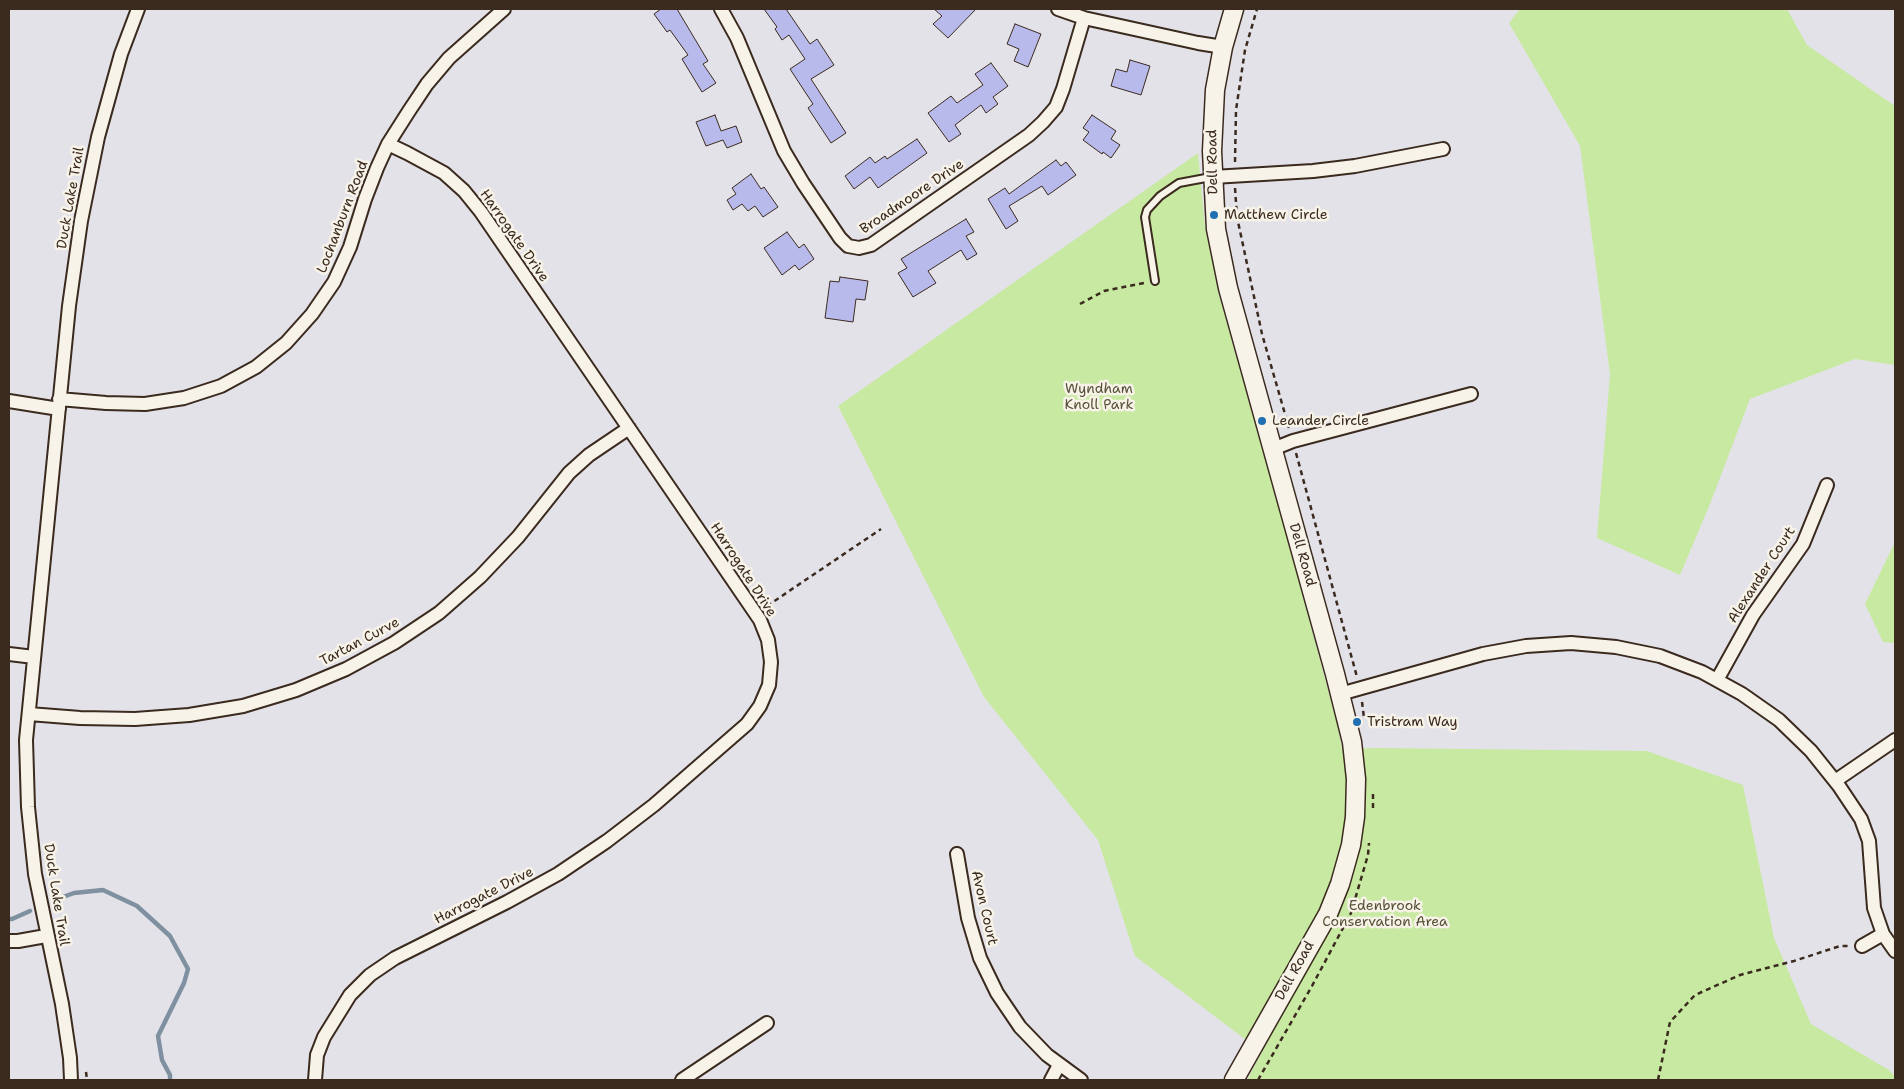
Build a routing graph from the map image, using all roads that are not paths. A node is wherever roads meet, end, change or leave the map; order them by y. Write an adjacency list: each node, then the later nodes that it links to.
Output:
1 (138, 9): 14 (street, Duck Lake Trail)
2 (504, 9): 8 (street, Lochanburn Road)
3 (721, 9): 6 (street, Broadmoore Drive)
4 (1058, 9): 6 (street)
5 (1234, 9): 7 (street, Dell Road)
6 (1084, 18): 7 (street)
7 (1223, 47): 10 (street, Dell Road)
8 (388, 144): 14 (street, Lochanburn Road); 15 (street, Harrogate Drive)
9 (1444, 149): 10 (street)
10 (1212, 177): 11 (lane); 16 (street, Dell Road)
11 (1155, 281)
12 (1471, 394): 16 (street)
13 (9, 401): 14 (street, Lochanburn Road)
14 (59, 404): 19 (street, Duck Lake Trail)
15 (629, 428): 22 (street, Tartan Curve); 34 (street, Harrogate Drive)
16 (1272, 448): 21 (street, Dell Road)
17 (1827, 485): 20 (street, Alexander Court)
18 (9, 654): 19 (street)
19 (34, 657): 22 (street, Duck Lake Trail)
20 (1717, 680): 21 (street); 24 (street)
21 (1340, 694): 38 (street, Dell Road)
22 (29, 714): 27 (street, Duck Lake Trail)
23 (1895, 740): 24 (street)
24 (1835, 781): 26 (street)
25 (957, 854): 32 (street, Avon Court)
26 (1883, 934): 29 (street); 30 (street)
27 (46, 936): 28 (street); 33 (street, Duck Lake Trail)
28 (9, 941)
29 (1862, 946)
30 (1895, 951)
31 (766, 1023): 35 (street)
32 (1059, 1065): 36 (street); 37 (street, Avon Court)
33 (72, 1080)
34 (315, 1080)
35 (682, 1080)
36 (1051, 1080)
37 (1081, 1080)
38 (1234, 1080)

